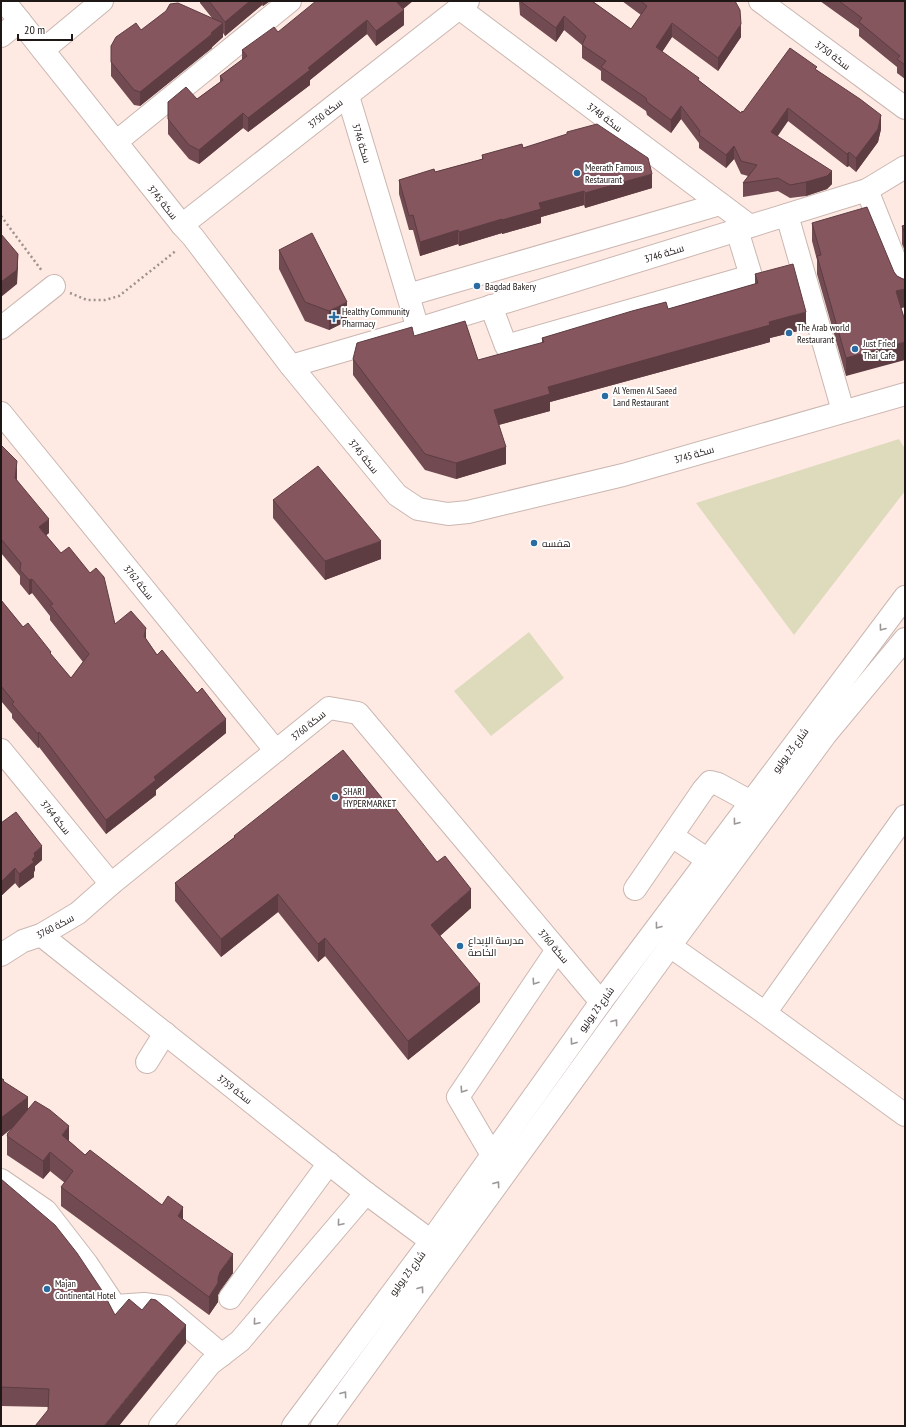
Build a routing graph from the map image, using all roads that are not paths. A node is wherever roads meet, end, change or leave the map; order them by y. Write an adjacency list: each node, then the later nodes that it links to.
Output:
1 (4, 1): 6 (street, سكة 3745)
2 (102, 1): 8 (street)
3 (290, 1): 11 (street)
4 (760, 1): 10 (street, سكة 3750)
5 (465, 3): 9 (street, سكة 3750); 14 (street, سكة 3748)
6 (20, 21): 7 (street); 8 (street, سكة 3745)
7 (1, 36)
8 (43, 50): 11 (street, سكة 3745)
9 (348, 96): 17 (street, سكة 3750); 20 (street, سكة 3746)
10 (905, 108)
11 (116, 142): 17 (street, سكة 3745)
12 (905, 167): 13 (street, سكة 3746)
13 (867, 190): 15 (street, سكة 3746); 18 (street)
14 (720, 204): 16 (street, سكة 3748); 20 (street)
15 (787, 215): 16 (street, سكة 3746); 26 (street)
16 (744, 228): 21 (street, سكة 3746); 21 (street)
17 (188, 231): 24 (street, سكة 3745)
18 (905, 285)
19 (54, 286): 22 (street)
20 (408, 295): 23 (street, سكة 3746)
21 (491, 306): 23 (street, سكة 3746)
22 (1, 328)
23 (418, 329): 24 (street, سكة 3746)
24 (292, 366): 26 (street, سكة 3745)
25 (905, 394): 26 (street, سكة 3745)
26 (844, 412)
27 (1, 413): 31 (street, سكة 3762)
28 (905, 597): 32 (street, شارع 23 يوليو, one-way to 32)
29 (905, 639): 39 (street, شارع 23 يوليو)
30 (1, 750): 36 (street, سكة 3764)
31 (276, 751): 36 (street, سكة 3760); 40 (street, سكة 3760)
32 (751, 802): 34 (street); 35 (street, شارع 23 يوليو, one-way to 35)
33 (905, 816): 43 (street)
34 (672, 836): 35 (street); 37 (street)
35 (708, 860): 42 (street, شارع 23 يوليو, one-way to 42)
36 (111, 884): 38 (street, سكة 3760)
37 (636, 889)
38 (41, 935): 41 (street, سكة 3760); 44 (street, سكة 3759)
39 (670, 946): 43 (street); 56 (street, شارع 23 يوليو, one-way to 39)
40 (557, 950): 42 (street, سكة 3760); 47 (street, one-way to 47)
41 (1, 955)
42 (601, 1002): 47 (street, شارع 23 يوليو, one-way to 47)
43 (765, 1012): 46 (street)
44 (165, 1033): 45 (street); 48 (street, سكة 3759)
45 (147, 1062)
46 (902, 1108)
47 (492, 1155): 51 (street, شارع 23 يوليو)
48 (329, 1163): 50 (street, سكة 3759); 52 (street)
49 (1, 1180): 53 (street)
50 (366, 1193): 51 (street, سكة 3759); 53 (street, one-way to 53)
51 (431, 1241): 55 (street, شارع 23 يوليو)
52 (230, 1298)
53 (222, 1355): 54 (street)
54 (160, 1426)
55 (293, 1426)
56 (322, 1426)

